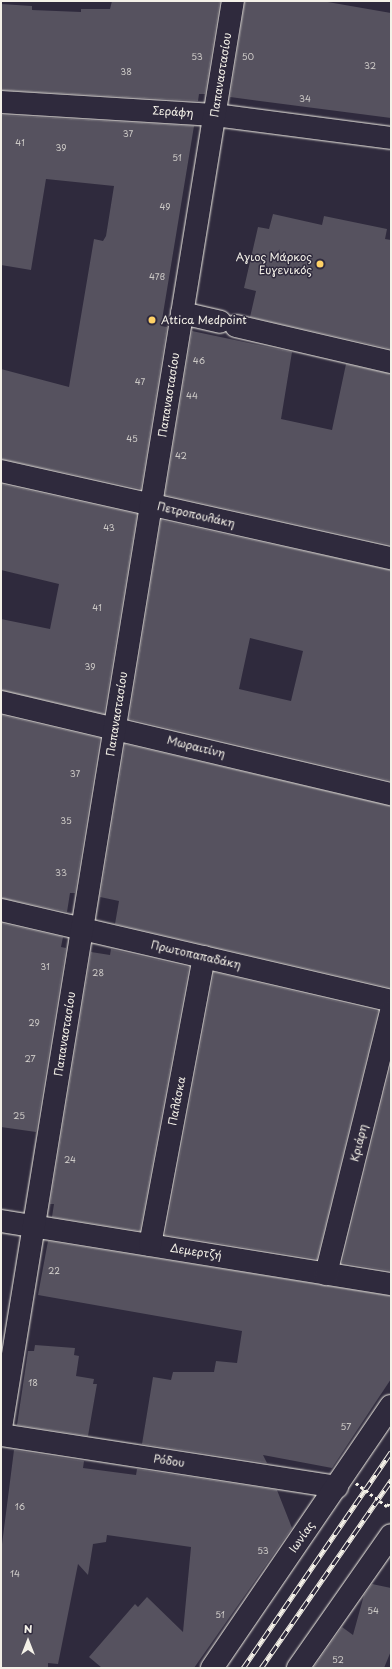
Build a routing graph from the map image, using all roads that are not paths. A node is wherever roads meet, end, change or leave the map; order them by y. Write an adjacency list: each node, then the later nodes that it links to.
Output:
1 (233, 1): 3 (street, Παπαναστασίου)
2 (1, 102): 3 (street, Σεράφη)
3 (215, 115): 4 (street, Σεράφη); 5 (street, Παπαναστασίου)
4 (391, 138)
5 (182, 313): 6 (street); 8 (street, Παπαναστασίου)
6 (391, 362)
7 (1, 471): 8 (street, Πετροπουλάκη)
8 (151, 505): 9 (street, Πετροπουλάκη); 11 (street, Παπαναστασίου)
9 (391, 558)
10 (1, 702): 11 (street, Μωραιτίνη)
11 (115, 727): 12 (street, Μωραιτίνη); 14 (street, Παπαναστασίου)
12 (391, 794)
13 (1, 910): 14 (street, Πρωτοπαπαδάκη)
14 (82, 928): 15 (street, Πρωτοπαπαδάκη); 19 (street, Παπαναστασίου)
15 (204, 957): 16 (street, Πρωτοπαπαδάκη); 20 (street, Παλάσκα)
16 (391, 1001)
17 (391, 1012): 21 (street, Κριάρη)
18 (1, 1221): 19 (street, Δεμερτζή)
19 (34, 1226): 20 (street, Δεμερτζή); 24 (street, Παπαναστασίου)
20 (150, 1245): 21 (street, Δεμερτζή)
21 (326, 1274): 22 (street, Δεμερτζή)
22 (391, 1284)
23 (391, 1406): 26 (street, Ιωνίας)
24 (1, 1428)
25 (1, 1435): 26 (street, Ρόδου)
26 (346, 1485): 28 (street, Ιωνίας)
27 (391, 1535): 29 (street)
28 (212, 1668)
29 (298, 1668)

